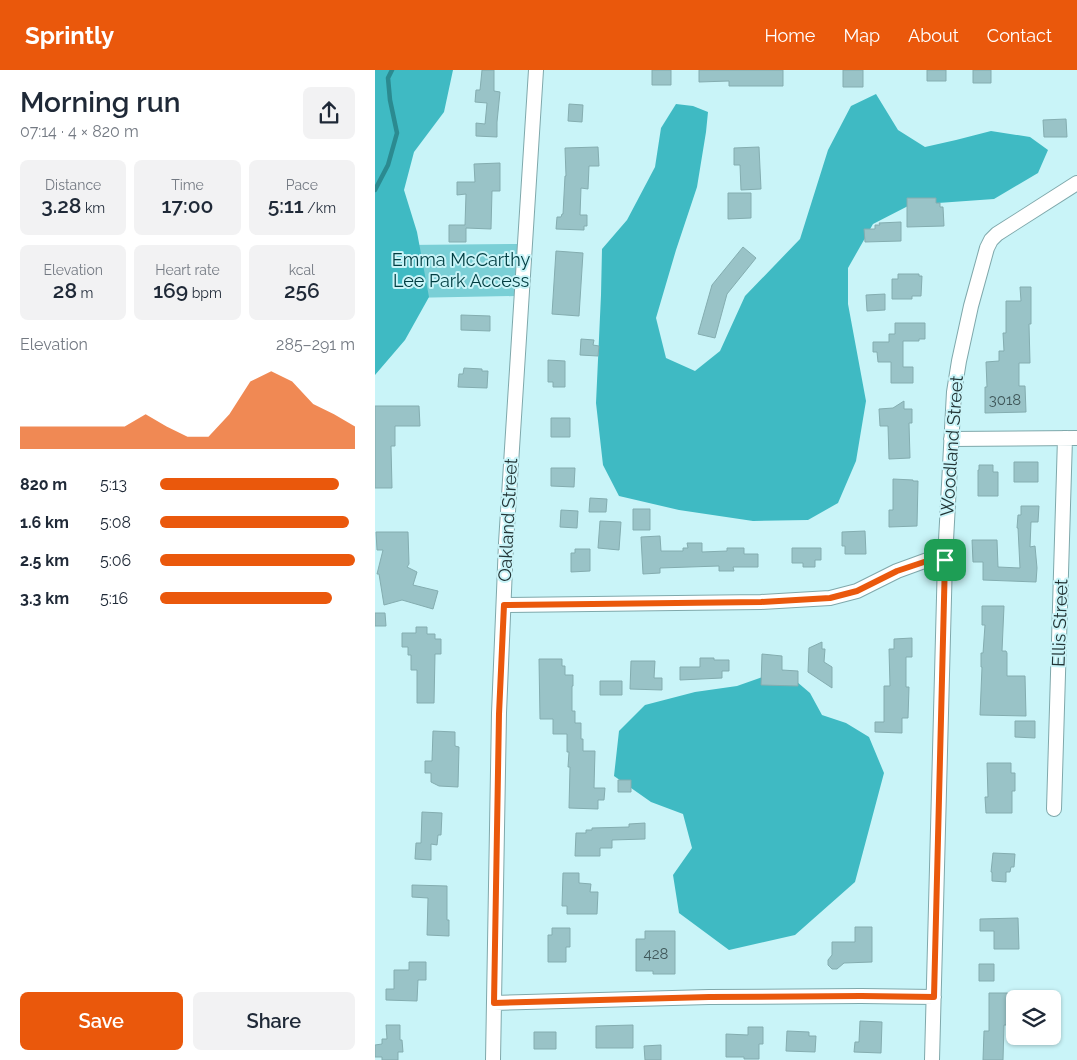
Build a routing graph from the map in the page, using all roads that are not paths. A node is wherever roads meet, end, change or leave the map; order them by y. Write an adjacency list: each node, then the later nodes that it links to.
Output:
1 (536, 70): 6 (street, Oakland Street)
2 (1077, 183): 4 (street, Woodland Street)
3 (1071, 438): 4 (street); 7 (street, Ellis Street)
4 (951, 439): 5 (street, Woodland Street)
5 (945, 560): 6 (street); 8 (street, Woodland Street)
6 (504, 605): 9 (street, Oakland Street)
7 (1054, 809)
8 (934, 997): 9 (street); 11 (street, Woodland Street)
9 (494, 1003): 10 (street, Oakland Street)
10 (493, 1060)
11 (932, 1060)

